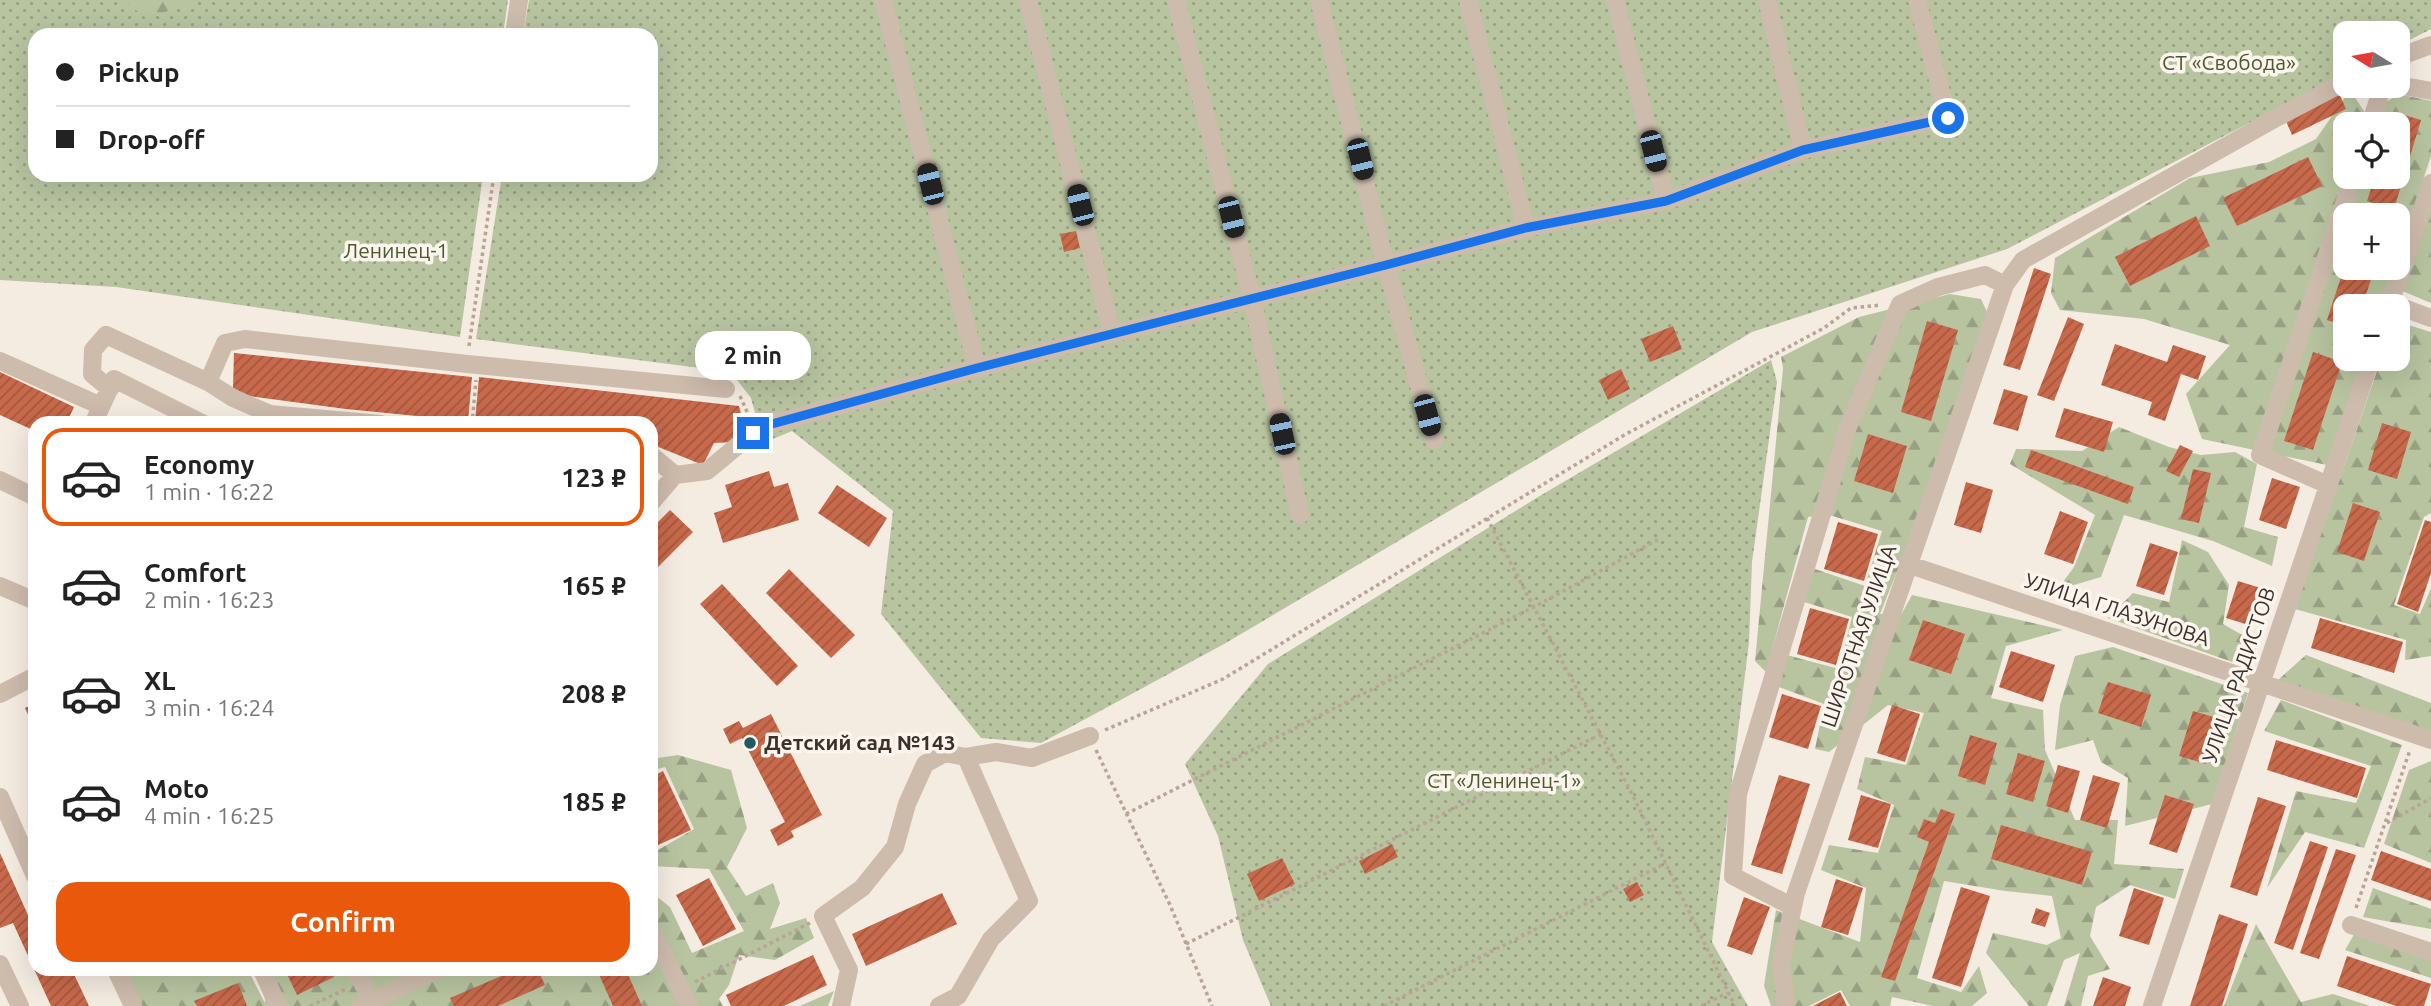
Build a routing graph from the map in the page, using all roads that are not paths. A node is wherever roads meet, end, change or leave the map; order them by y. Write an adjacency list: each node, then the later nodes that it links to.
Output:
1 (519, 0): 10 (street)
2 (883, 0): 29 (street)
3 (1028, 0): 27 (street)
4 (1177, 0): 24 (street)
5 (1319, 0): 21 (street)
6 (1468, 0): 20 (street)
7 (1615, 0): 19 (street)
8 (1767, 0): 16 (street)
9 (1917, 0): 16 (street)
10 (515, 28)
11 (2431, 45): 12 (street)
12 (2410, 53)
13 (2410, 87): 15 (street)
14 (2333, 88): 22 (street, ШИРОТНАЯ УЛИЦА)
15 (2431, 91)
16 (1803, 150): 19 (street)
17 (2431, 183): 23 (street)
18 (2349, 189): 42 (street)
19 (1666, 201): 20 (street)
20 (1525, 228): 21 (street)
21 (1386, 265): 24 (street); 38 (street)
22 (2005, 285): 46 (street, ШИРОТНАЯ УЛИЦА); 58 (street)
23 (2393, 294)
24 (1252, 299): 27 (street); 45 (street)
25 (2410, 312): 26 (street)
26 (2431, 318)
27 (1112, 333): 29 (street)
28 (0, 361): 34 (street)
29 (977, 368): 40 (street)
30 (2367, 371): 42 (street, УЛИЦА РАДИСТОВ)
31 (208, 382): 32 (street); 33 (street); 37 (street)
32 (110, 388): 34 (street); 36 (street)
33 (726, 389)
34 (102, 406): 35 (street)
35 (97, 416)
36 (188, 416)
37 (271, 416)
38 (1434, 440)
39 (658, 460): 40 (street)
40 (675, 475): 44 (street)
41 (0, 480): 43 (street)
42 (2328, 485): 50 (street, УЛИЦА РАДИСТОВ)
43 (28, 494)
44 (658, 495)
45 (1300, 515)
46 (1908, 564): 50 (street, УЛИЦА ГЛАЗУНОВА); 58 (street, ШИРОТНАЯ УЛИЦА)
47 (0, 586): 48 (street)
48 (28, 598)
49 (28, 680): 51 (street)
50 (2260, 682): 53 (street, УЛИЦА ГЛАЗУНОВА); 75 (street, УЛИЦА РАДИСТОВ)
51 (0, 694)
52 (1090, 736): 55 (street)
53 (2423, 737)
54 (981, 738): 55 (street)
55 (966, 757): 72 (street); 73 (street)
56 (0, 797): 57 (street)
57 (28, 860)
58 (1793, 907): 74 (street, ШИРОТНАЯ УЛИЦА)
59 (2351, 925): 61 (street)
60 (658, 943): 71 (street)
61 (2431, 952)
62 (0, 964): 68 (street)
63 (119, 976): 69 (street)
64 (265, 976): 70 (street)
65 (358, 976): 67 (street)
66 (423, 976): 67 (street)
67 (366, 1004)
68 (20, 1006)
69 (133, 1006)
70 (278, 1006)
71 (690, 1006)
72 (841, 1006)
73 (939, 1006)
74 (1786, 1006)
75 (2152, 1006)

